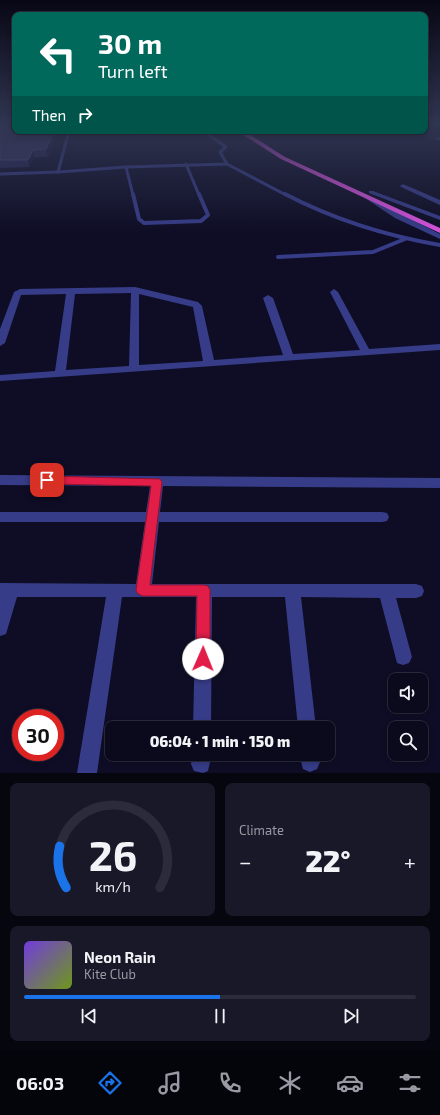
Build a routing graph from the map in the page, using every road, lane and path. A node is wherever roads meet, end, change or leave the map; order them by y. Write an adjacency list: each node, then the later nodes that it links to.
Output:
1 (61, 160): 8 (lane)
2 (225, 160): 6 (lane)
3 (288, 160): 12 (highway)
4 (302, 160): 11 (highway)
5 (186, 164): 6 (lane); 7 (lane); 7 (lane)
6 (227, 164): 18 (lane)
7 (126, 167): 8 (lane)
8 (58, 172): 9 (lane)
9 (0, 174)
10 (403, 186): 13 (street)
11 (371, 192): 14 (street); 15 (highway)
12 (364, 195): 16 (highway); 17 (street)
13 (440, 203)
14 (440, 218)
15 (440, 222)
16 (440, 231)
17 (440, 237)
18 (406, 239): 19 (lane); 20 (lane)
19 (440, 245)
20 (278, 257)
21 (135, 290): 22 (street); 29 (street); 30 (street)
22 (71, 291): 25 (street); 31 (street)
23 (334, 292): 27 (street)
24 (268, 298): 28 (street)
25 (0, 343)
26 (440, 347): 27 (street)
27 (366, 352): 28 (street)
28 (289, 358): 29 (street)
29 (209, 363): 30 (street)
30 (134, 369): 31 (street)
31 (60, 374): 32 (street)
32 (0, 378)
33 (0, 480): 34 (street)
34 (156, 482): 35 (street); 37 (street)
35 (440, 482)
36 (0, 517): 37 (street)
37 (152, 517): 38 (street); 41 (street)
38 (382, 517)
39 (6, 590): 40 (street); 46 (street)
40 (115, 590): 41 (street); 50 (street)
41 (143, 590): 42 (street)
42 (204, 590): 43 (street); 48 (street)
43 (292, 591): 44 (street); 49 (street)
44 (386, 591): 45 (street); 47 (street)
45 (416, 591)
46 (0, 629)
47 (403, 657)
48 (202, 721)
49 (306, 721)
50 (87, 773)

